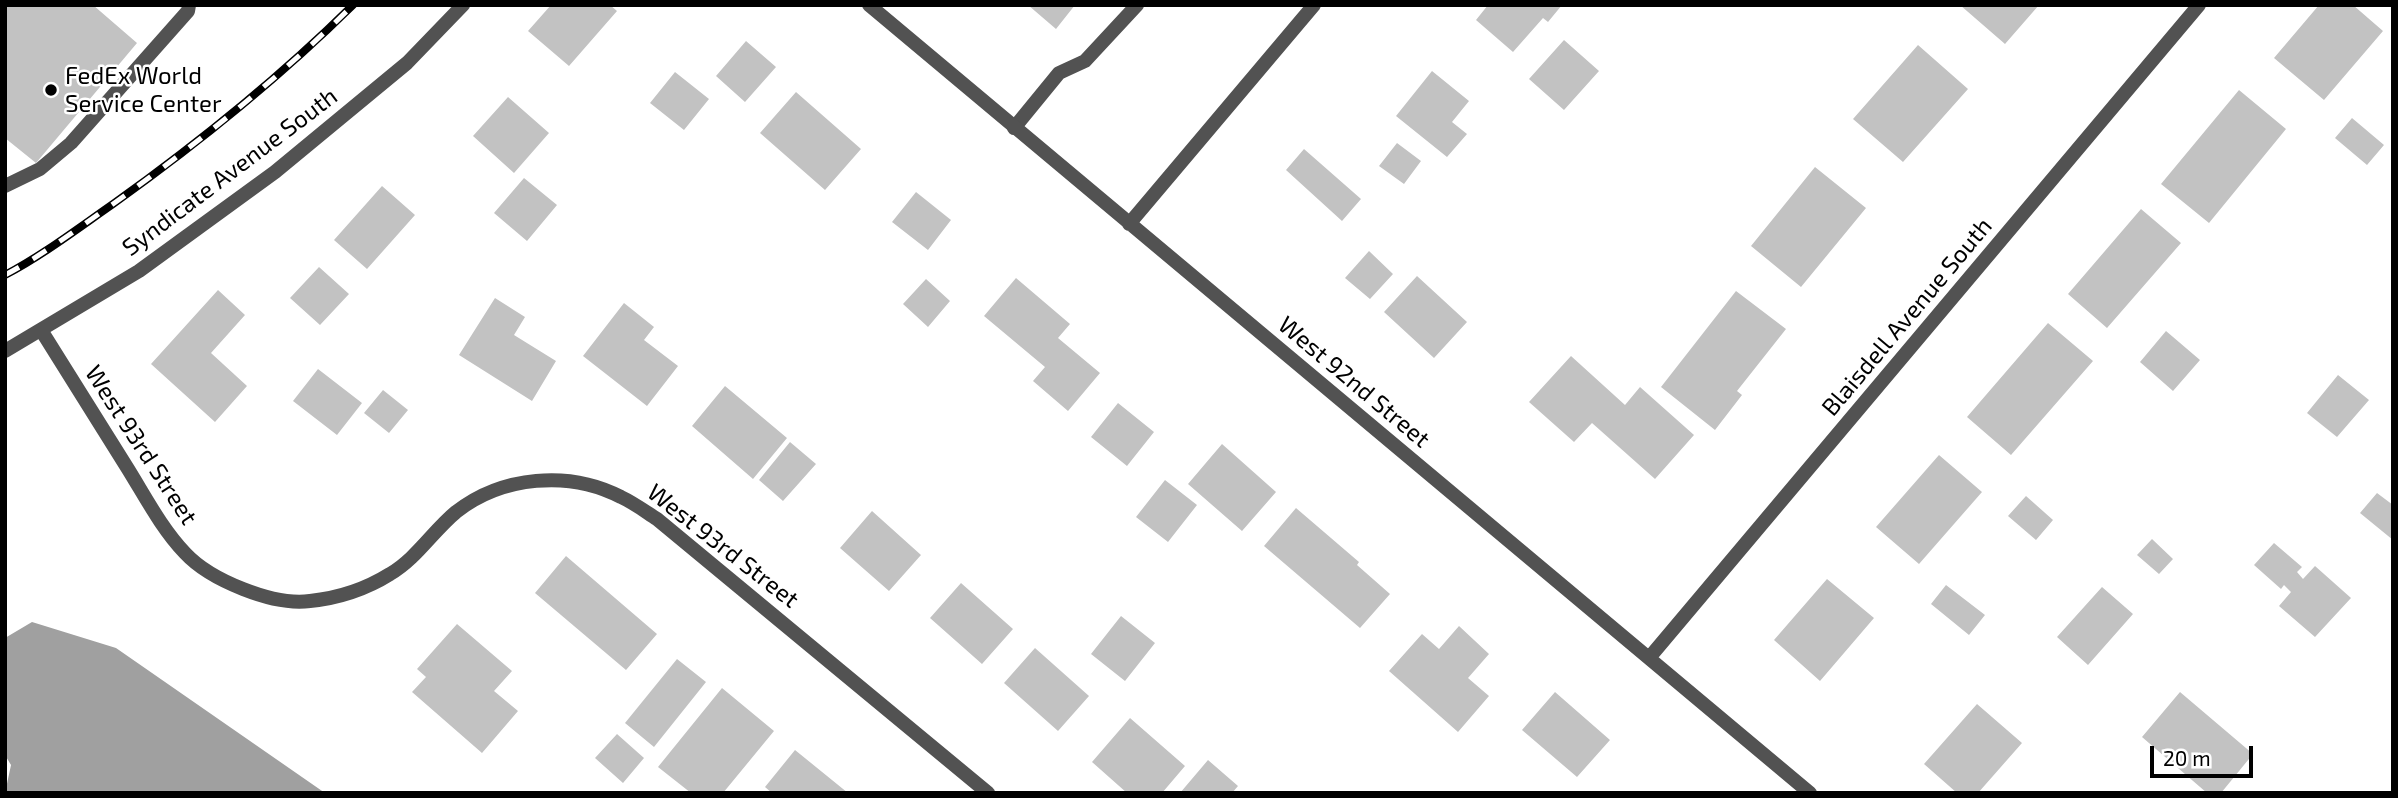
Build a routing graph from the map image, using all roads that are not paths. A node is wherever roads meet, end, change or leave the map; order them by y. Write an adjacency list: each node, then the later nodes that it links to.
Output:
1 (189, 5): 8 (street)
2 (463, 5): 10 (street, Syndicate Avenue South)
3 (869, 5): 7 (street, West 92nd Street)
4 (1137, 5): 7 (street)
5 (1314, 5): 9 (street)
6 (2199, 5): 12 (street, Blaisdell Avenue South)
7 (1014, 128): 9 (street, West 92nd Street)
8 (5, 186)
9 (1129, 224): 12 (street, West 92nd Street)
10 (41, 330): 11 (street, Syndicate Avenue South); 13 (street, West 93rd Street)
11 (5, 351)
12 (1649, 658): 14 (street, West 92nd Street)
13 (988, 793)
14 (1810, 793)

